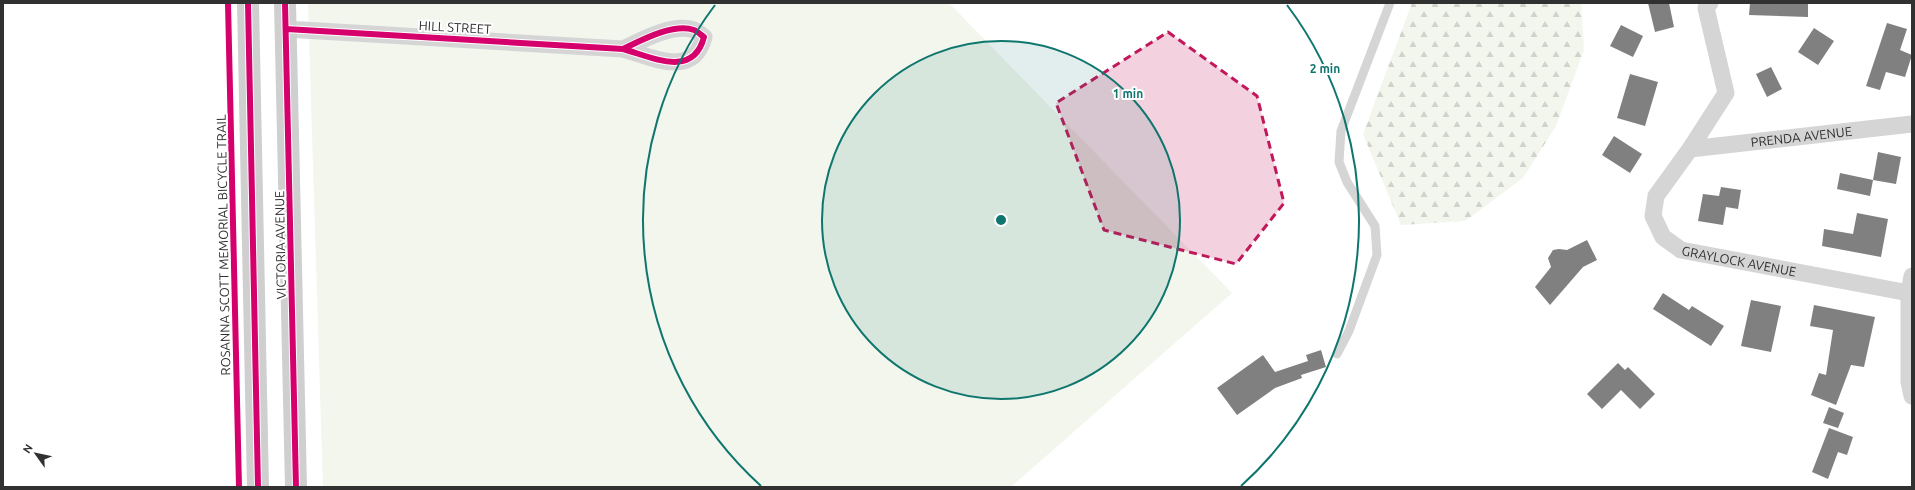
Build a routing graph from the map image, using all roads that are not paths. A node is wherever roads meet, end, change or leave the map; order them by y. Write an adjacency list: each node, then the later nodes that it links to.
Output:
1 (248, 3): 13 (main road, VICTORIA AVENUE)
2 (286, 3): 5 (main road, VICTORIA AVENUE)
3 (1390, 3): 11 (lane)
4 (1710, 3): 8 (street, GRAYLOCK AVENUE)
5 (286, 30): 6 (street, HILL STREET); 14 (main road, VICTORIA AVENUE)
6 (623, 49)
7 (1912, 124): 8 (street, PRENDA AVENUE)
8 (1690, 149): 10 (street, GRAYLOCK AVENUE)
9 (1912, 276): 10 (street)
10 (1909, 293): 12 (street)
11 (1337, 354)
12 (1912, 396)
13 (258, 487)
14 (296, 487)

